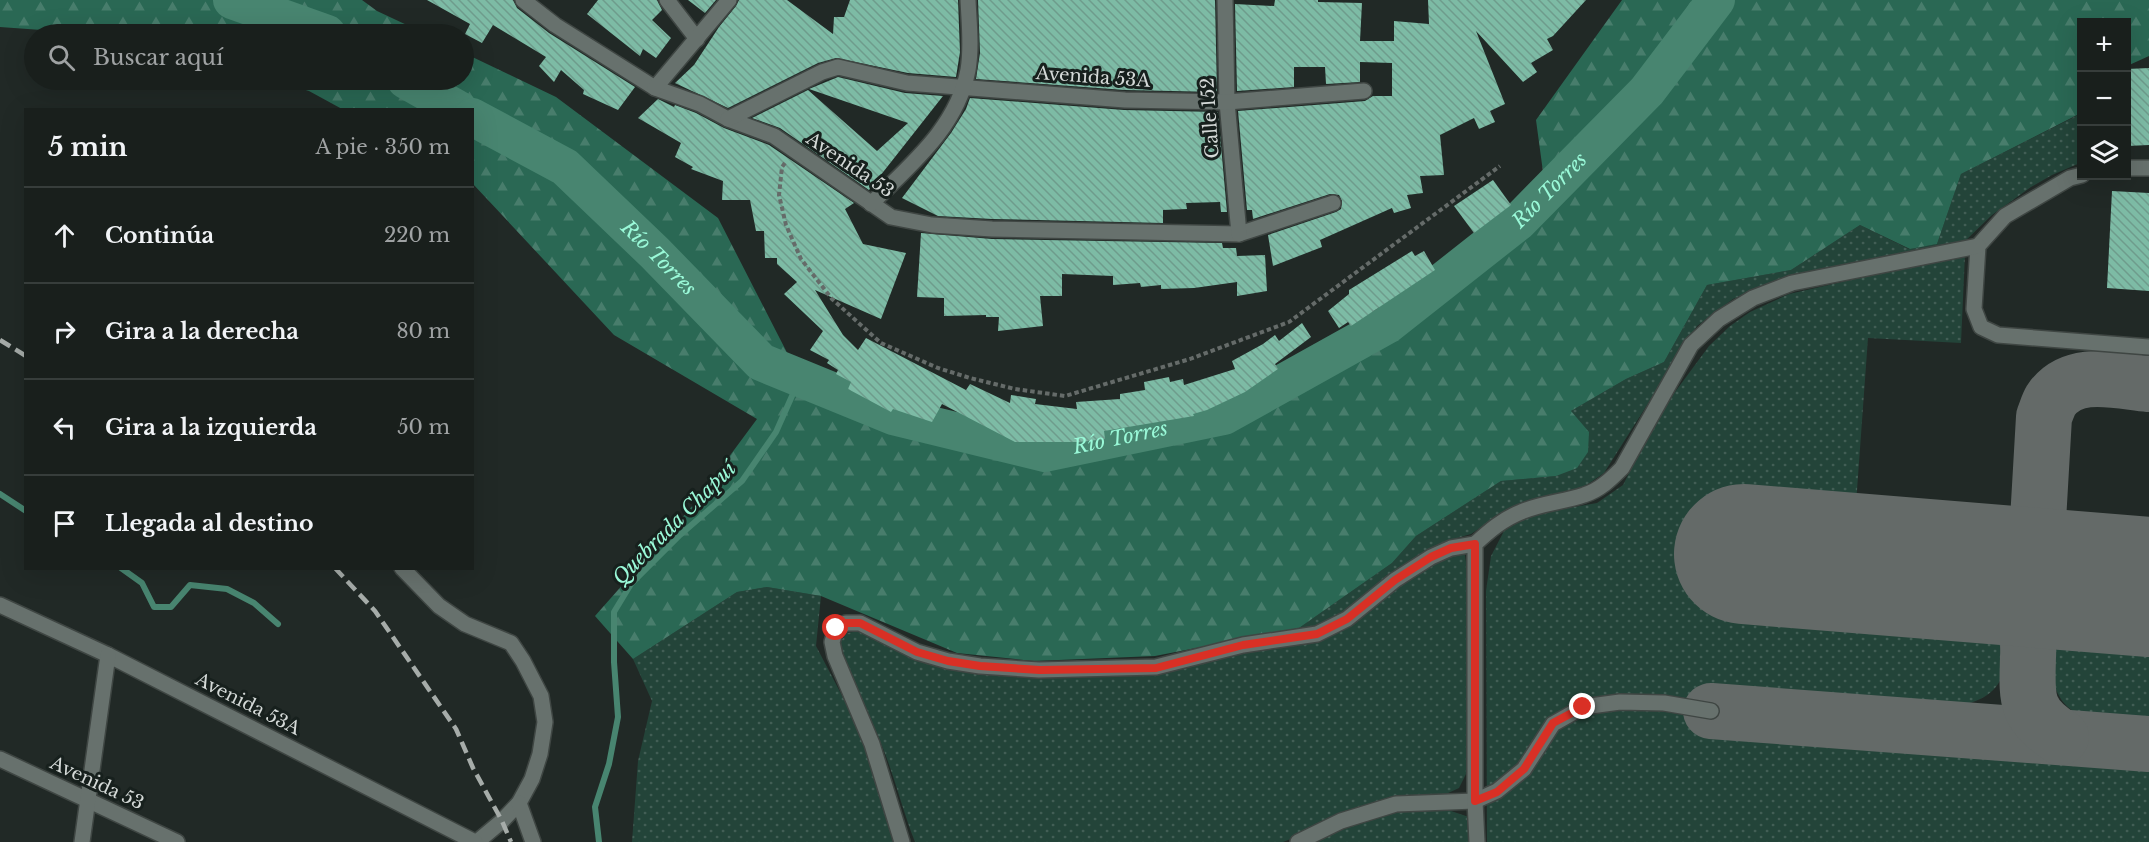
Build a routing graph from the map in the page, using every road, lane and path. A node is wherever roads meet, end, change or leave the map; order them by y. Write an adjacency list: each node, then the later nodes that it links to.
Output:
1 (523, 0): 8 (street, Avenida 53)
2 (667, 0): 6 (street)
3 (729, 0): 6 (street)
4 (968, 0): 7 (street)
5 (1225, 0): 10 (street, Calle 152)
6 (697, 39): 8 (street)
7 (963, 87): 10 (street, Avenida 53A); 11 (street, Avenida 53A); 18 (street)
8 (655, 88): 11 (street, Avenida 53)
9 (1364, 92): 10 (street, Avenida 53A)
10 (1227, 102): 19 (street, Calle 152)
11 (728, 119): 12 (street, Avenida 53)
12 (793, 150): 13 (path); 18 (street, Avenida 53)
13 (1500, 166)
14 (2131, 168): 15 (street)
15 (2149, 168)
16 (2077, 176): 20 (street)
17 (1333, 203): 19 (street, Avenida 53)
18 (871, 204): 19 (street, Avenida 53)
19 (1239, 234)
20 (1978, 246): 21 (street); 22 (street)
21 (2149, 347)
22 (1475, 544): 29 (street); 35 (street)
23 (404, 570): 30 (street)
24 (0, 605): 25 (street, Avenida 53A)
25 (108, 655): 28 (street); 33 (street, Avenida 53A)
26 (1711, 711): 29 (street)
27 (0, 759): 28 (street, Avenida 53)
28 (87, 801): 31 (street); 32 (street, Avenida 53)
29 (1475, 801): 36 (street); 37 (street)
30 (519, 803): 33 (street); 34 (street)
31 (82, 842)
32 (177, 842)
33 (476, 842)
34 (533, 842)
35 (902, 842)
36 (1298, 842)
37 (1477, 842)

